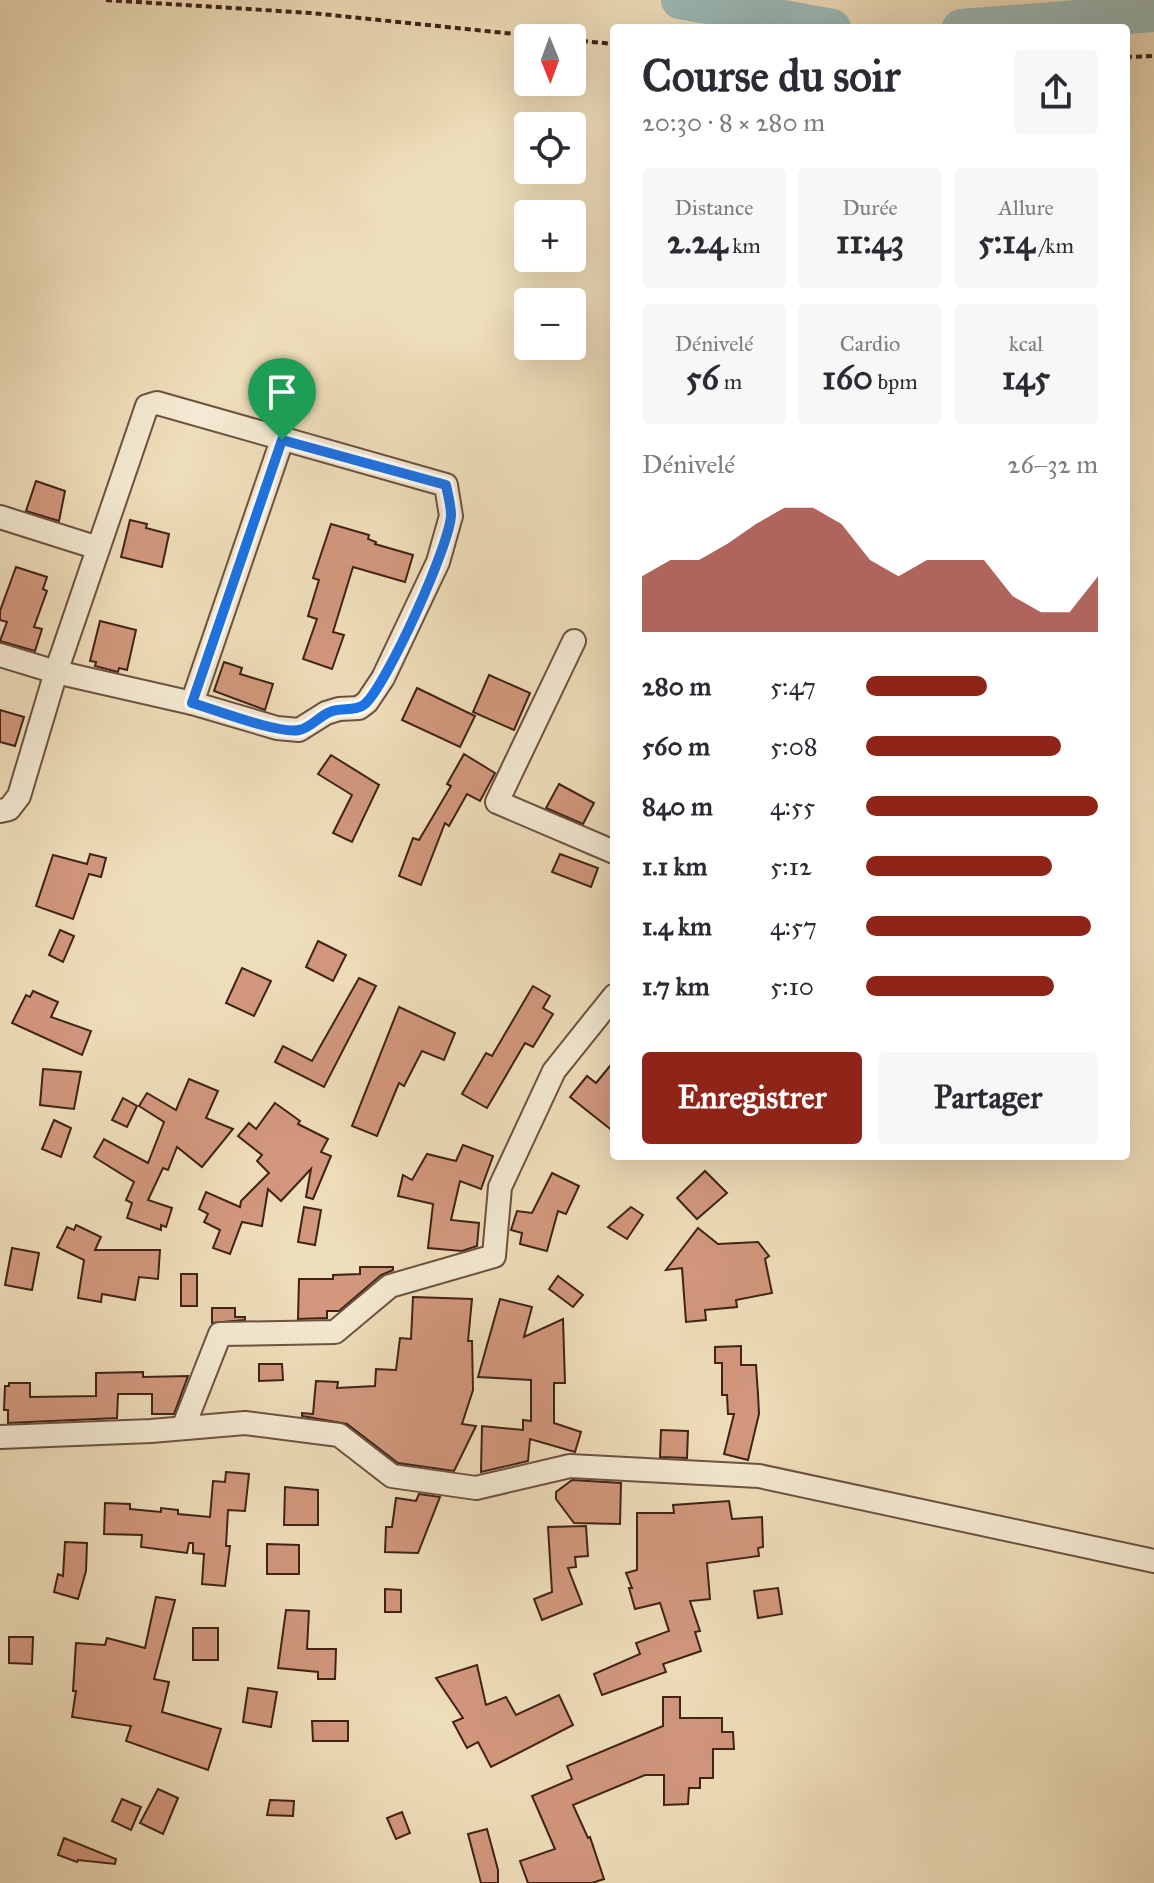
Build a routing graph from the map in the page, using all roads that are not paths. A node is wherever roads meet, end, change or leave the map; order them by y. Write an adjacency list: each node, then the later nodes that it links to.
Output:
1 (282, 440): 3 (street); 7 (street); 7 (street)
2 (0, 517): 3 (street)
3 (98, 548): 6 (street)
4 (574, 641): 9 (street)
5 (0, 655): 6 (street)
6 (56, 672): 7 (street); 8 (street)
7 (192, 703)
8 (0, 811)
9 (610, 850)
10 (610, 1001): 11 (street)
11 (183, 1428): 12 (street); 13 (street)
12 (0, 1437)
13 (1154, 1561)

